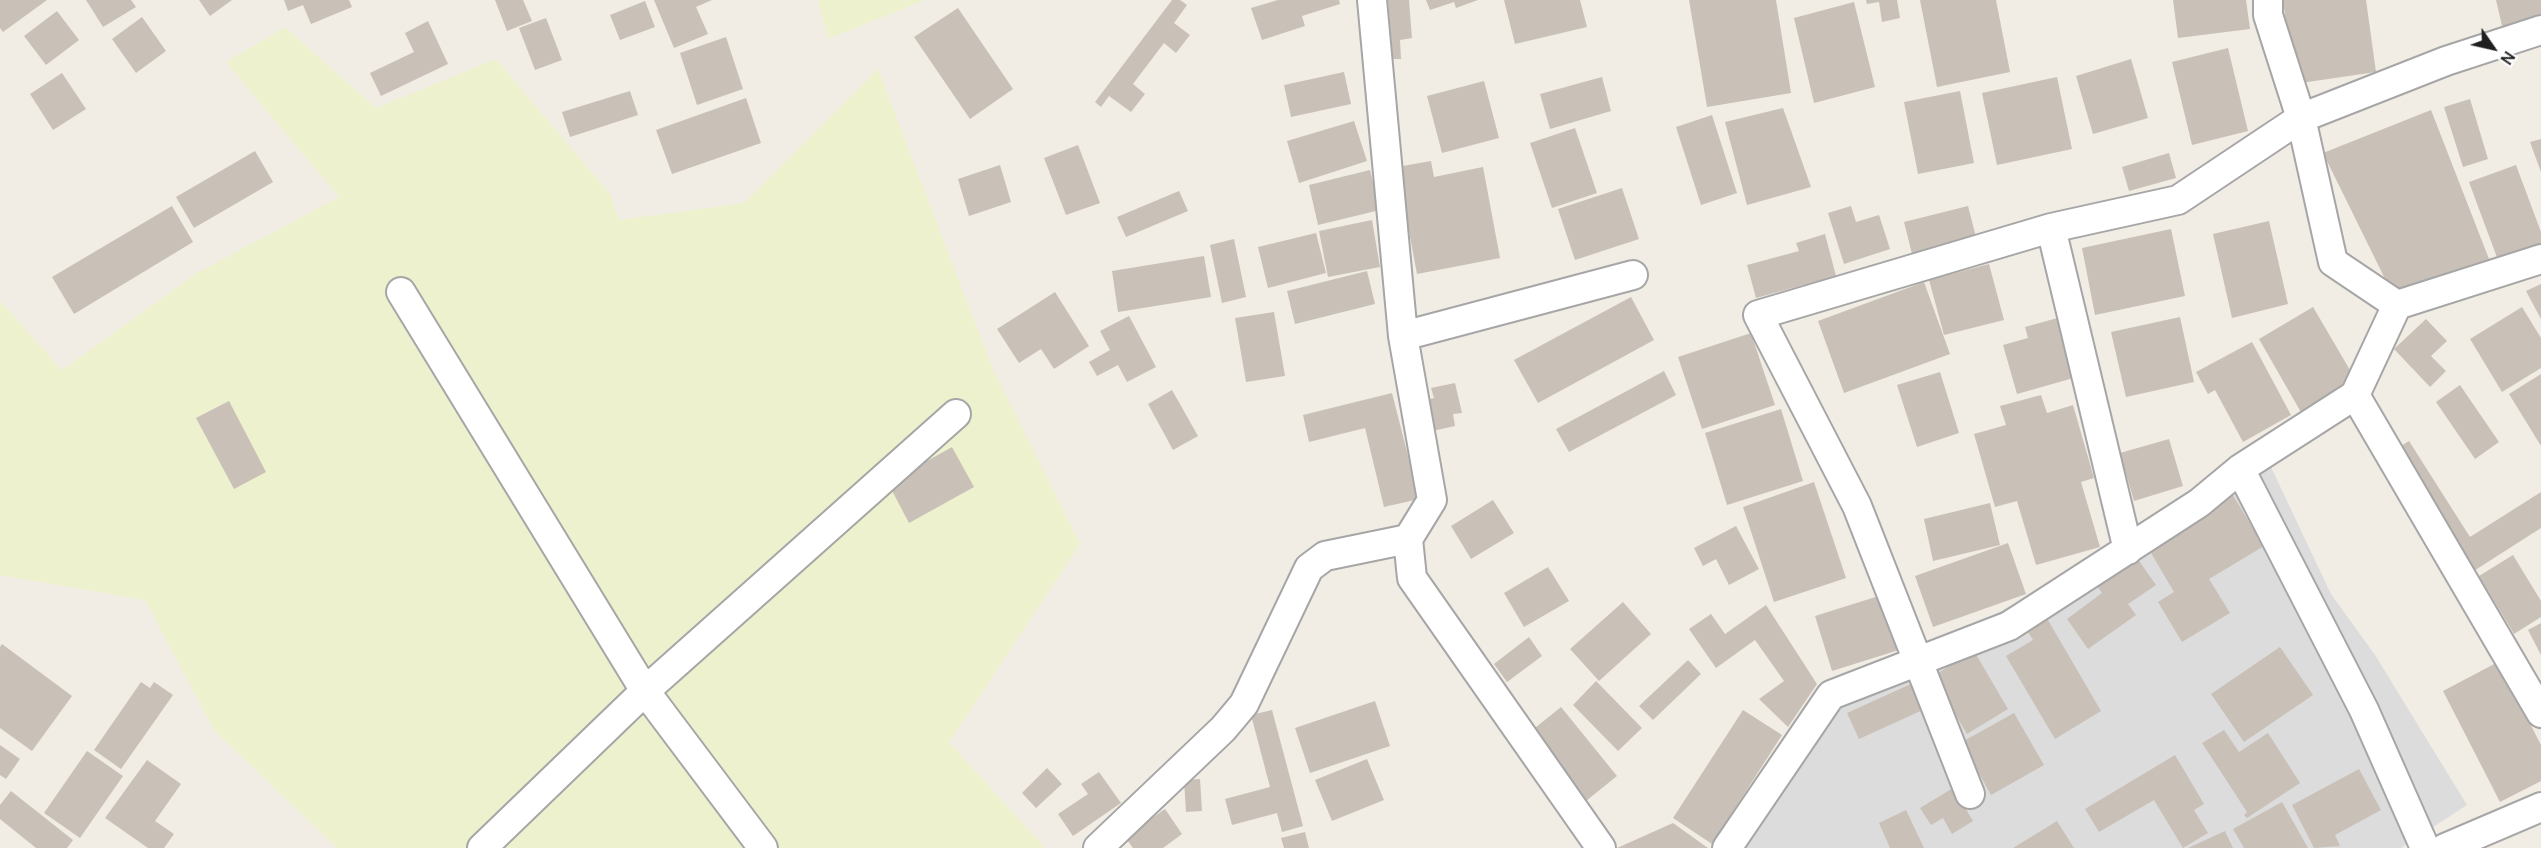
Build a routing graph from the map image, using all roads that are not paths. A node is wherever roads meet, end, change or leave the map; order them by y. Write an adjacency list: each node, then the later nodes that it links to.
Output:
1 (1372, 0): 10 (street)
2 (2268, 0): 4 (street)
3 (2541, 30): 4 (street)
4 (2301, 118): 5 (street); 9 (street)
5 (2051, 228): 15 (street); 16 (street)
6 (2541, 259): 9 (street)
7 (1633, 275): 10 (street)
8 (401, 292): 17 (street)
9 (2397, 305): 11 (street)
10 (1403, 336): 14 (street)
11 (2355, 395): 13 (street); 18 (street)
12 (957, 414): 17 (street)
13 (2240, 469): 15 (street); 26 (street)
14 (1408, 539): 23 (street); 24 (street)
15 (2128, 550): 16 (street)
16 (1918, 660): 19 (street); 25 (street)
17 (645, 691): 21 (street); 22 (street)
18 (2541, 713)
19 (1970, 794)
20 (2541, 807): 27 (street)
21 (482, 848)
22 (762, 848)
23 (1098, 848)
24 (1601, 848)
25 (1727, 848)
26 (2425, 848)
27 (2445, 848)

